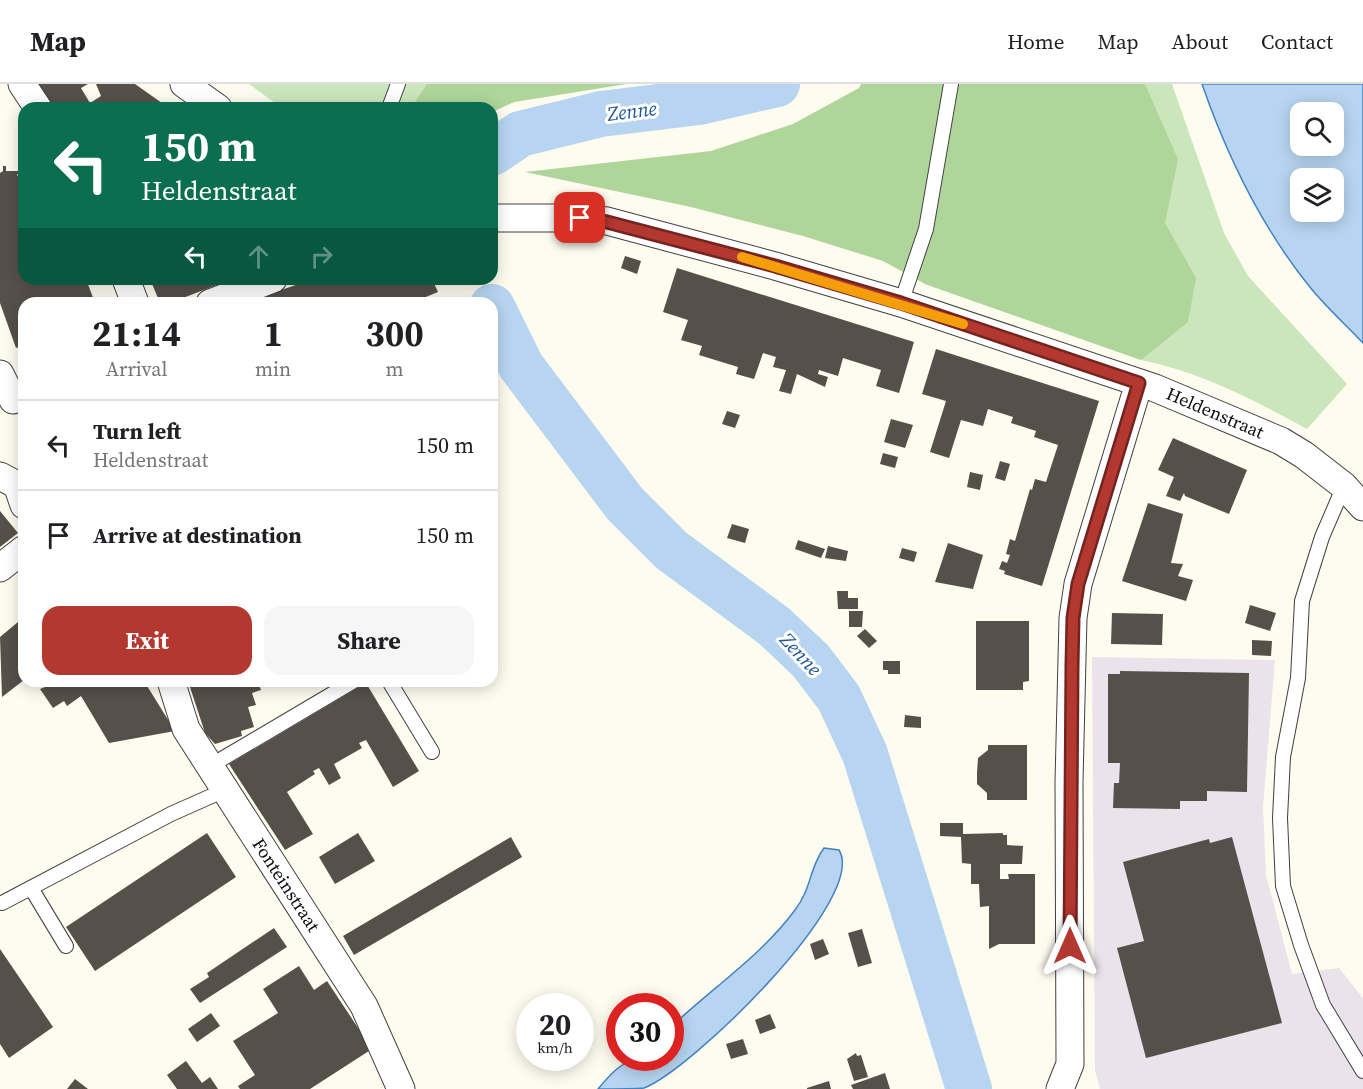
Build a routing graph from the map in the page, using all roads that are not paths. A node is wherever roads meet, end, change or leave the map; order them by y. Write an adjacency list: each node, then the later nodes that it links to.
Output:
1 (22, 84): 5 (street)
2 (184, 84): 6 (street)
3 (398, 84): 7 (lane)
4 (951, 84): 11 (lane)
5 (34, 102)
6 (210, 102)
7 (391, 102)
8 (498, 218): 11 (street, Heldenstraat)
9 (257, 285): 10 (street)
10 (226, 297)
11 (901, 303): 13 (street, Heldenstraat)
12 (0, 374): 14 (street)
13 (1139, 383): 16 (street, Heldenstraat); 31 (street)
14 (12, 401)
15 (0, 476): 17 (street)
16 (1344, 486): 18 (street, Heldenstraat); 30 (lane)
17 (18, 490)
18 (1363, 507)
19 (18, 554): 20 (street)
20 (0, 568)
21 (173, 687): 25 (street, Fonteinstraat)
22 (344, 687): 25 (lane)
23 (393, 687): 24 (lane)
24 (432, 752)
25 (210, 766): 26 (street, Fonteinstraat)
26 (225, 790): 27 (lane); 32 (street, Fonteinstraat)
27 (31, 888): 28 (lane); 29 (lane)
28 (2, 903)
29 (66, 946)
30 (1363, 1071)
31 (1063, 1088)
32 (401, 1089)

